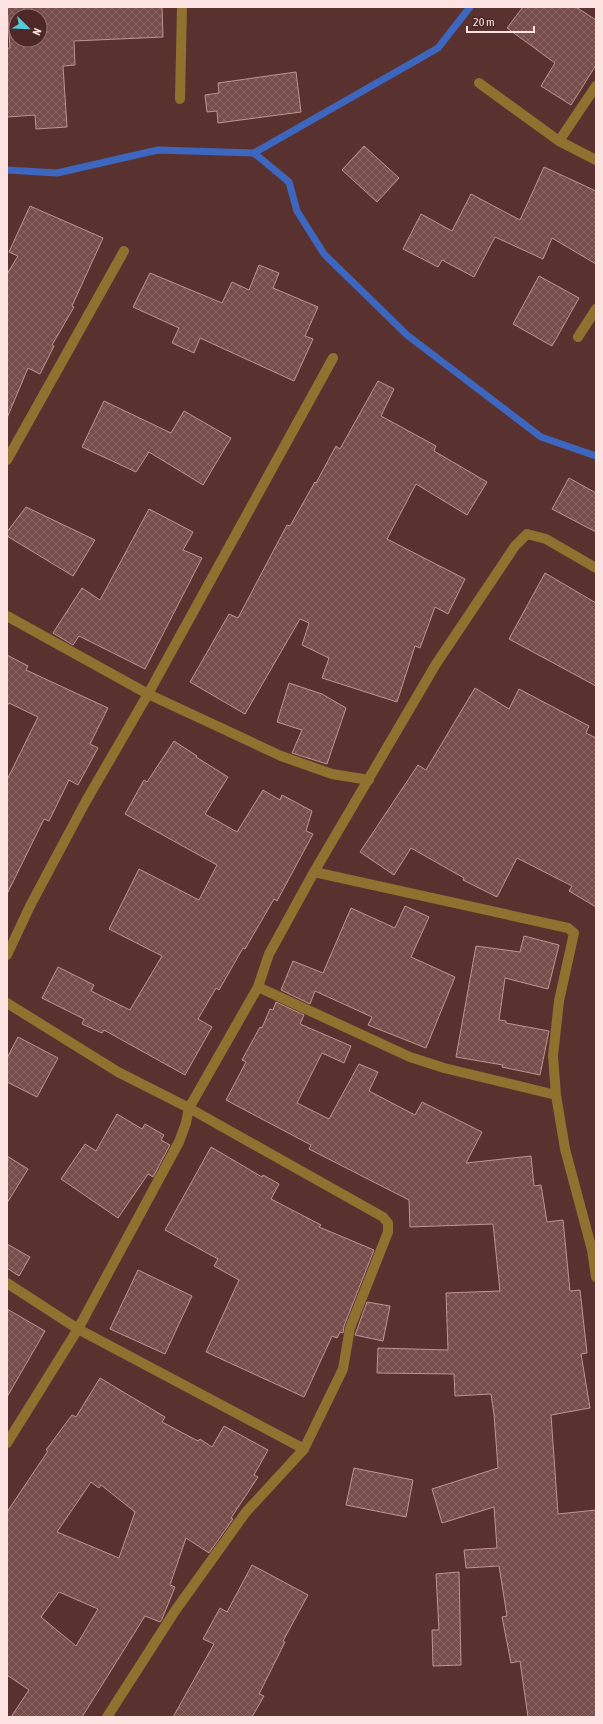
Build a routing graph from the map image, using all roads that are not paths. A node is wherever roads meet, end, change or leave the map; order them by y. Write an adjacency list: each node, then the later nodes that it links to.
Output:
1 (182, 7): 4 (street)
2 (479, 83): 5 (street)
3 (596, 86): 5 (street)
4 (180, 99)
5 (559, 141): 6 (street)
6 (596, 160)
7 (124, 251): 11 (street)
8 (596, 309): 9 (street)
9 (578, 337)
10 (333, 358): 14 (street)
11 (7, 460)
12 (596, 568): 15 (street)
13 (7, 616): 14 (street)
14 (148, 694): 15 (street); 17 (street)
15 (369, 780): 16 (street)
16 (314, 872): 18 (street); 20 (street)
17 (7, 955)
18 (258, 986): 20 (street); 21 (street)
19 (7, 1003): 21 (street)
20 (556, 1095): 22 (street)
21 (189, 1108): 24 (street); 26 (street)
22 (596, 1277)
23 (7, 1283): 24 (street)
24 (78, 1329): 25 (street); 26 (street)
25 (7, 1443)
26 (304, 1449): 27 (street)
27 (107, 1717)

